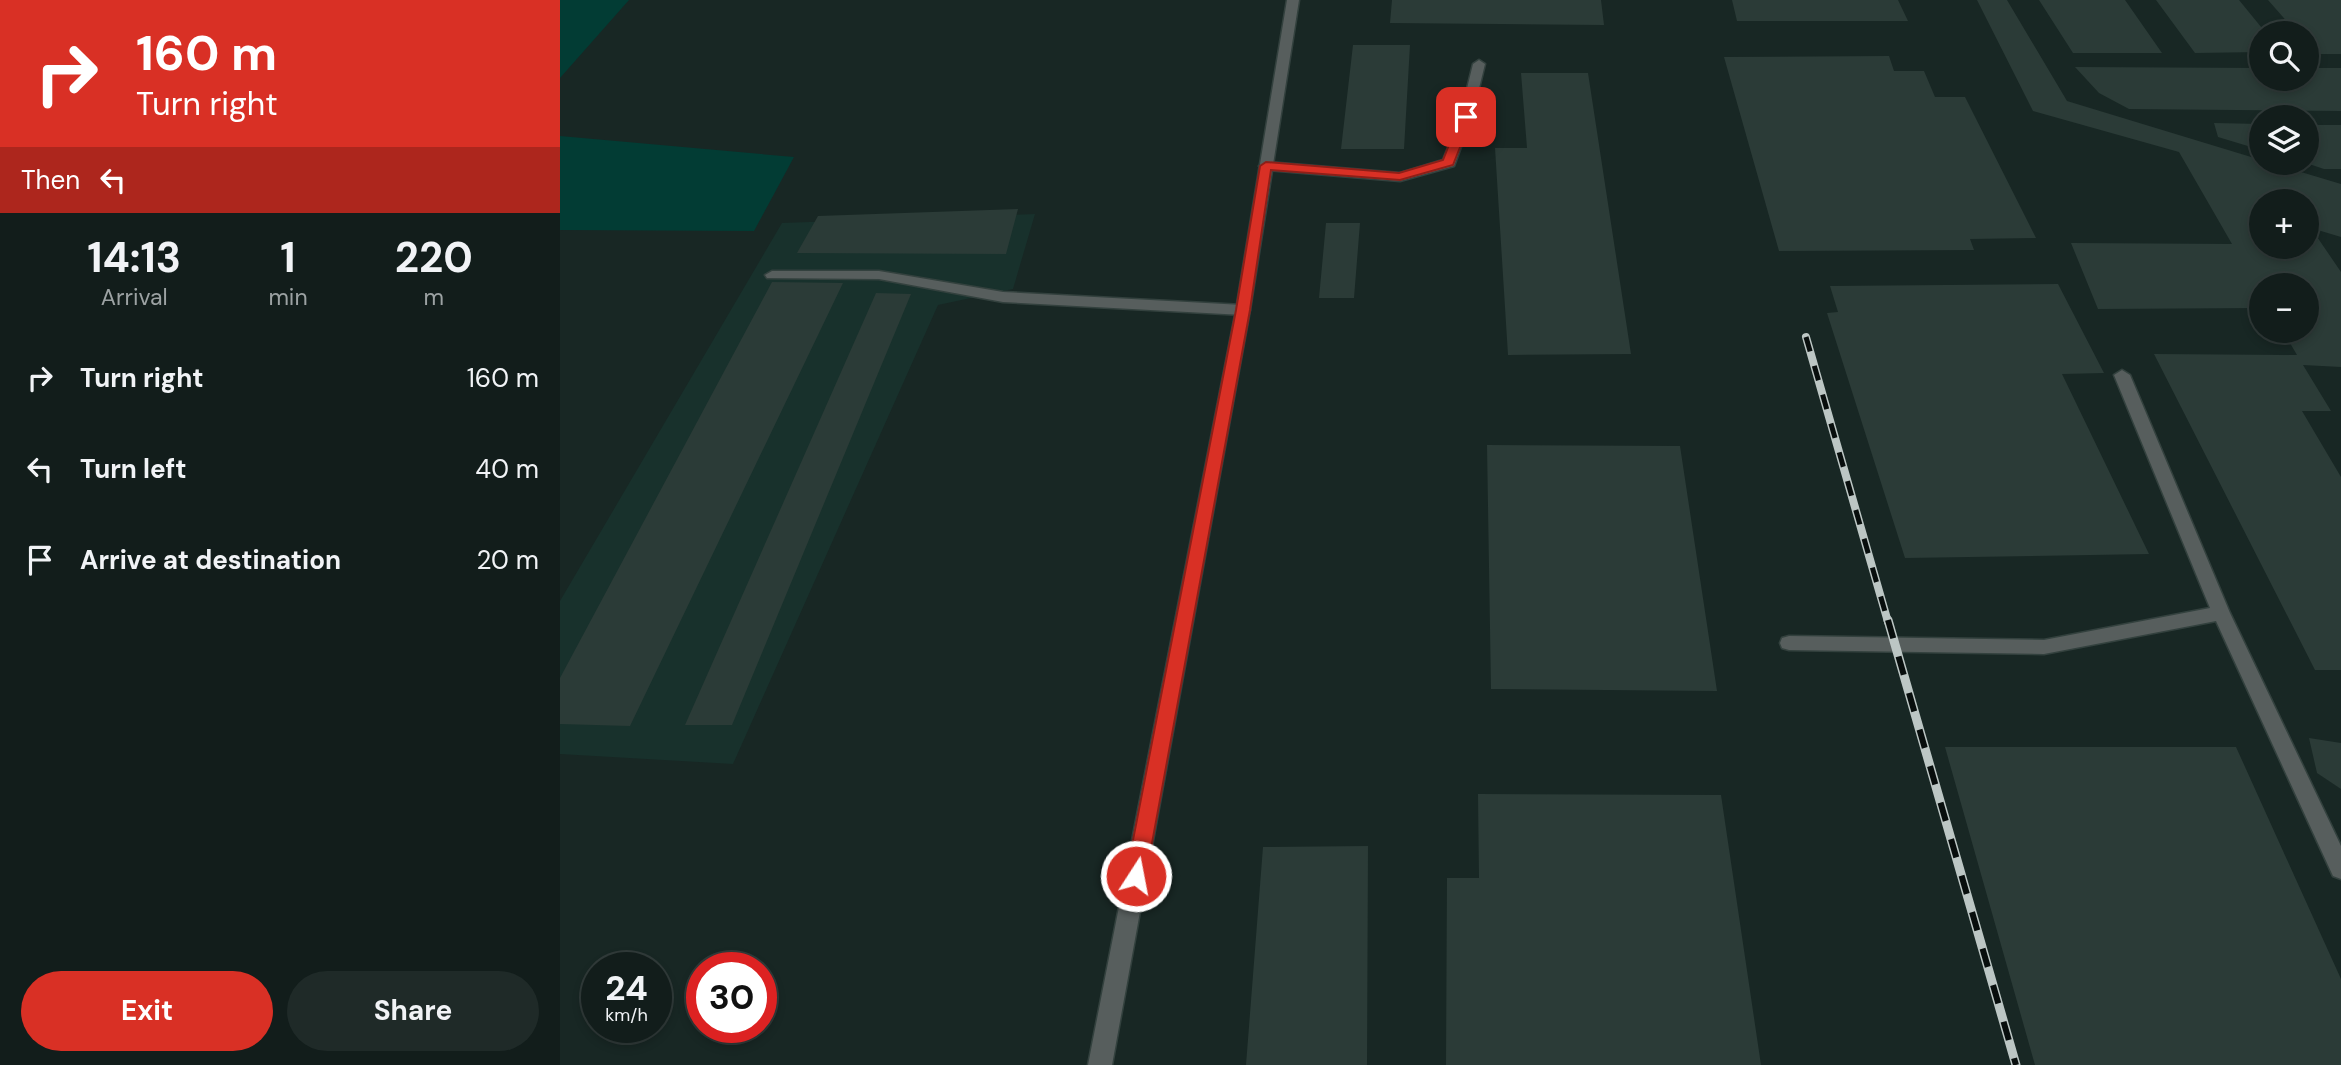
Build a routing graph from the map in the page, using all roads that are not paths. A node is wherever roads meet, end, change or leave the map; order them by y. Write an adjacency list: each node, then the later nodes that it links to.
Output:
1 (1293, 0): 3 (street)
2 (1479, 65): 3 (street)
3 (1266, 166): 5 (street)
4 (772, 275): 5 (street)
5 (1243, 310): 10 (street)
6 (2122, 375): 7 (street)
7 (2221, 613): 8 (street); 9 (street)
8 (1789, 643)
9 (2341, 869)
10 (1100, 1065)

